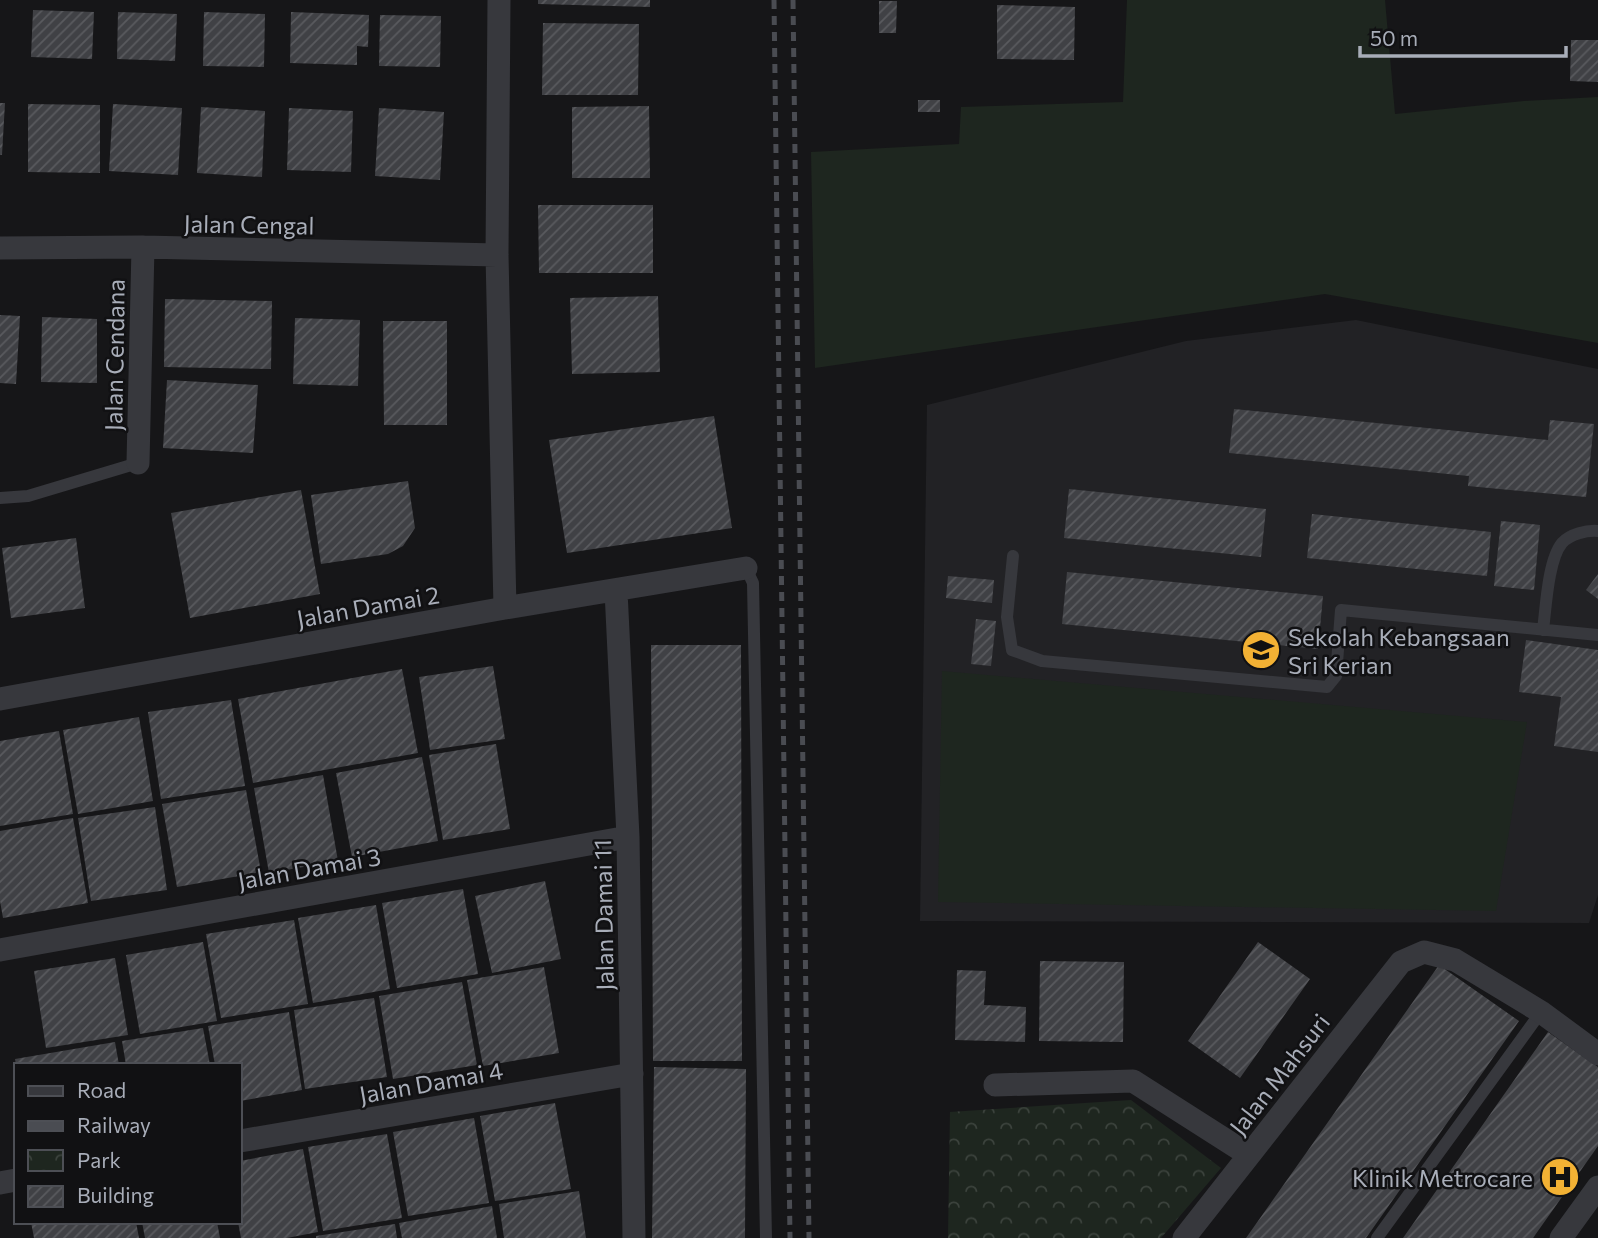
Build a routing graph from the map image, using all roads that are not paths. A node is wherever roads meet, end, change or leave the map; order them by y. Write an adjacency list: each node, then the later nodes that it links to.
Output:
1 (499, 0): 4 (street)
2 (143, 247): 3 (street, Jalan Cengal); 4 (street, Jalan Cengal); 5 (street, Jalan Cendana)
3 (0, 248)
4 (497, 255): 11 (street)
5 (138, 463): 6 (lane)
6 (0, 498)
7 (1598, 531): 12 (lane)
8 (1013, 556): 12 (lane)
9 (746, 568): 10 (street, Jalan Damai 2); 25 (lane)
10 (616, 591): 11 (street, Jalan Damai 2); 15 (street, Jalan Damai 11)
11 (505, 608): 14 (street, Jalan Damai 2)
12 (1543, 630): 13 (lane)
13 (1598, 635)
14 (0, 699)
15 (628, 837): 16 (street, Jalan Damai 3); 19 (street, Jalan Damai 11)
16 (0, 950)
17 (1541, 1012): 18 (street); 22 (street, Jalan Mahsuri); 27 (lane)
18 (1598, 1054)
19 (632, 1074): 21 (street, Jalan Damai 4); 24 (street, Jalan Damai 11)
20 (995, 1085): 22 (street)
21 (242, 1142)
22 (1249, 1155): 26 (street, Jalan Mahsuri)
23 (1598, 1187): 28 (street)
24 (634, 1238)
25 (765, 1238)
26 (1184, 1238)
27 (1377, 1238)
28 (1561, 1238)

